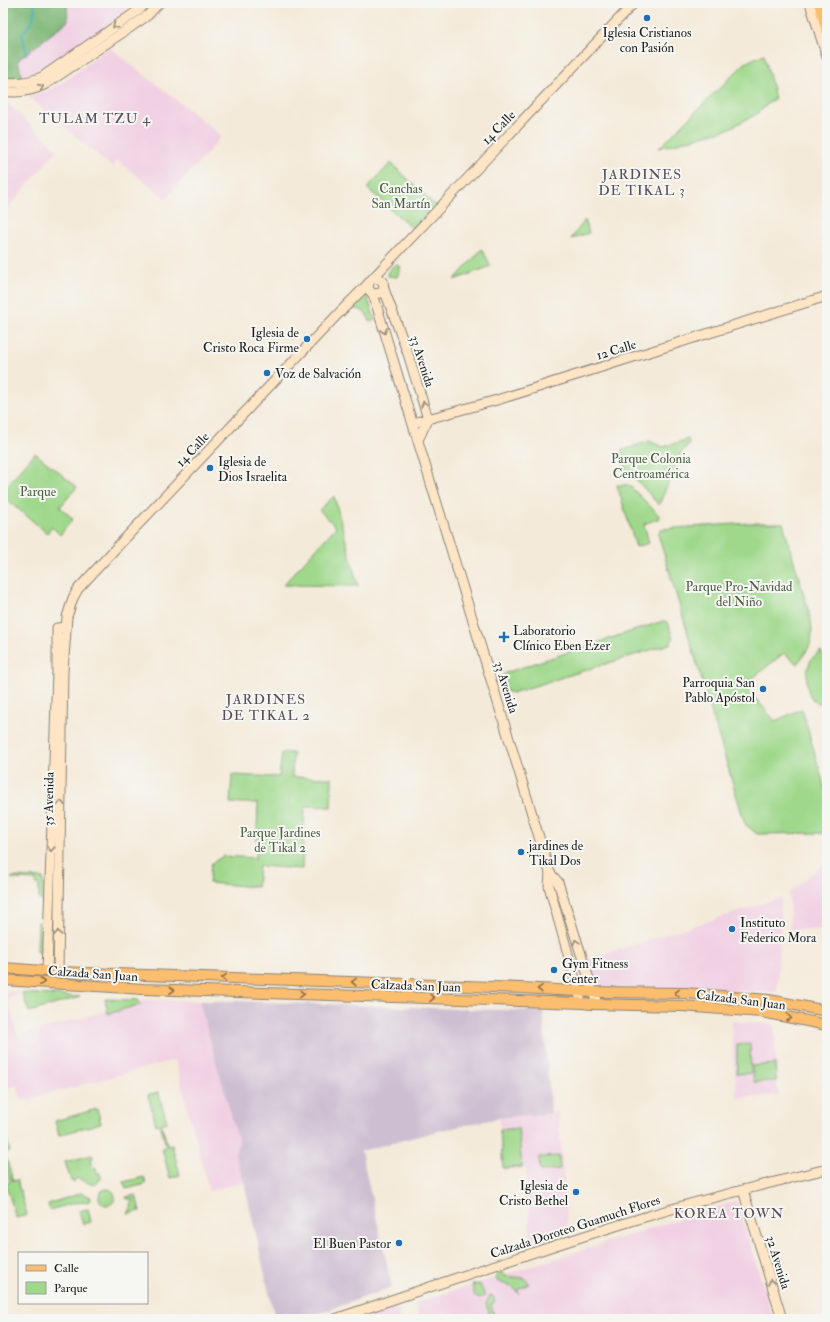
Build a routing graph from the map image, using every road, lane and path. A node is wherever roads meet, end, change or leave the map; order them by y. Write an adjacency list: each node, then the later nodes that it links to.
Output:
1 (146, 3): 8 (street, one-way to 8)
2 (159, 3): 10 (street)
3 (634, 3): 15 (street, 14 Calle)
4 (810, 3): 11 (street)
5 (814, 3): 7 (highway)
6 (820, 3): 7 (highway)
7 (826, 26)
8 (93, 42): 9 (street); 10 (street)
9 (81, 50): 12 (street); 13 (street)
10 (99, 50): 12 (street)
11 (827, 57)
12 (86, 58): 14 (street, one-way to 12)
13 (3, 82)
14 (3, 91)
15 (373, 285): 17 (street, 33 Avenida, one-way to 15); 18 (street, 33 Avenida, one-way to 18); 20 (street, 14 Calle)
16 (827, 296): 17 (street, 12 Calle)
17 (428, 419): 18 (street, 12 Calle); 19 (street)
18 (413, 424): 19 (street, 33 Avenida)
19 (418, 440): 21 (street, 33 Avenida)
20 (62, 628): 23 (street, 35 Avenida, one-way to 23); 24 (street, 35 Avenida, one-way to 20)
21 (550, 873): 26 (street, 33 Avenida); 27 (street, 33 Avenida, one-way to 21)
22 (3, 968): 23 (main road, Calzada San Juan)
23 (47, 972): 24 (main road, Calzada San Juan)
24 (58, 972): 26 (main road, Calzada San Juan, one-way to 24)
25 (3, 980): 28 (main road, Calzada San Juan, one-way to 28)
26 (579, 991): 27 (main road, Calzada San Juan); 28 (street, 33 Avenida)
27 (593, 992): 29 (street, 33 Avenida); 30 (main road, Calzada San Juan, one-way to 27)
28 (582, 1003): 29 (main road, Calzada San Juan)
29 (597, 1004): 31 (main road, Calzada San Juan, one-way to 31)
30 (827, 1011)
31 (827, 1025)
32 (827, 1169): 33 (street, Calzada Doroteo Guamuch Flores)
33 (743, 1190): 34 (street, Calzada Doroteo Guamuch Flores); 35 (street, 32 Avenida, one-way to 33)
34 (335, 1319)
35 (782, 1319)

